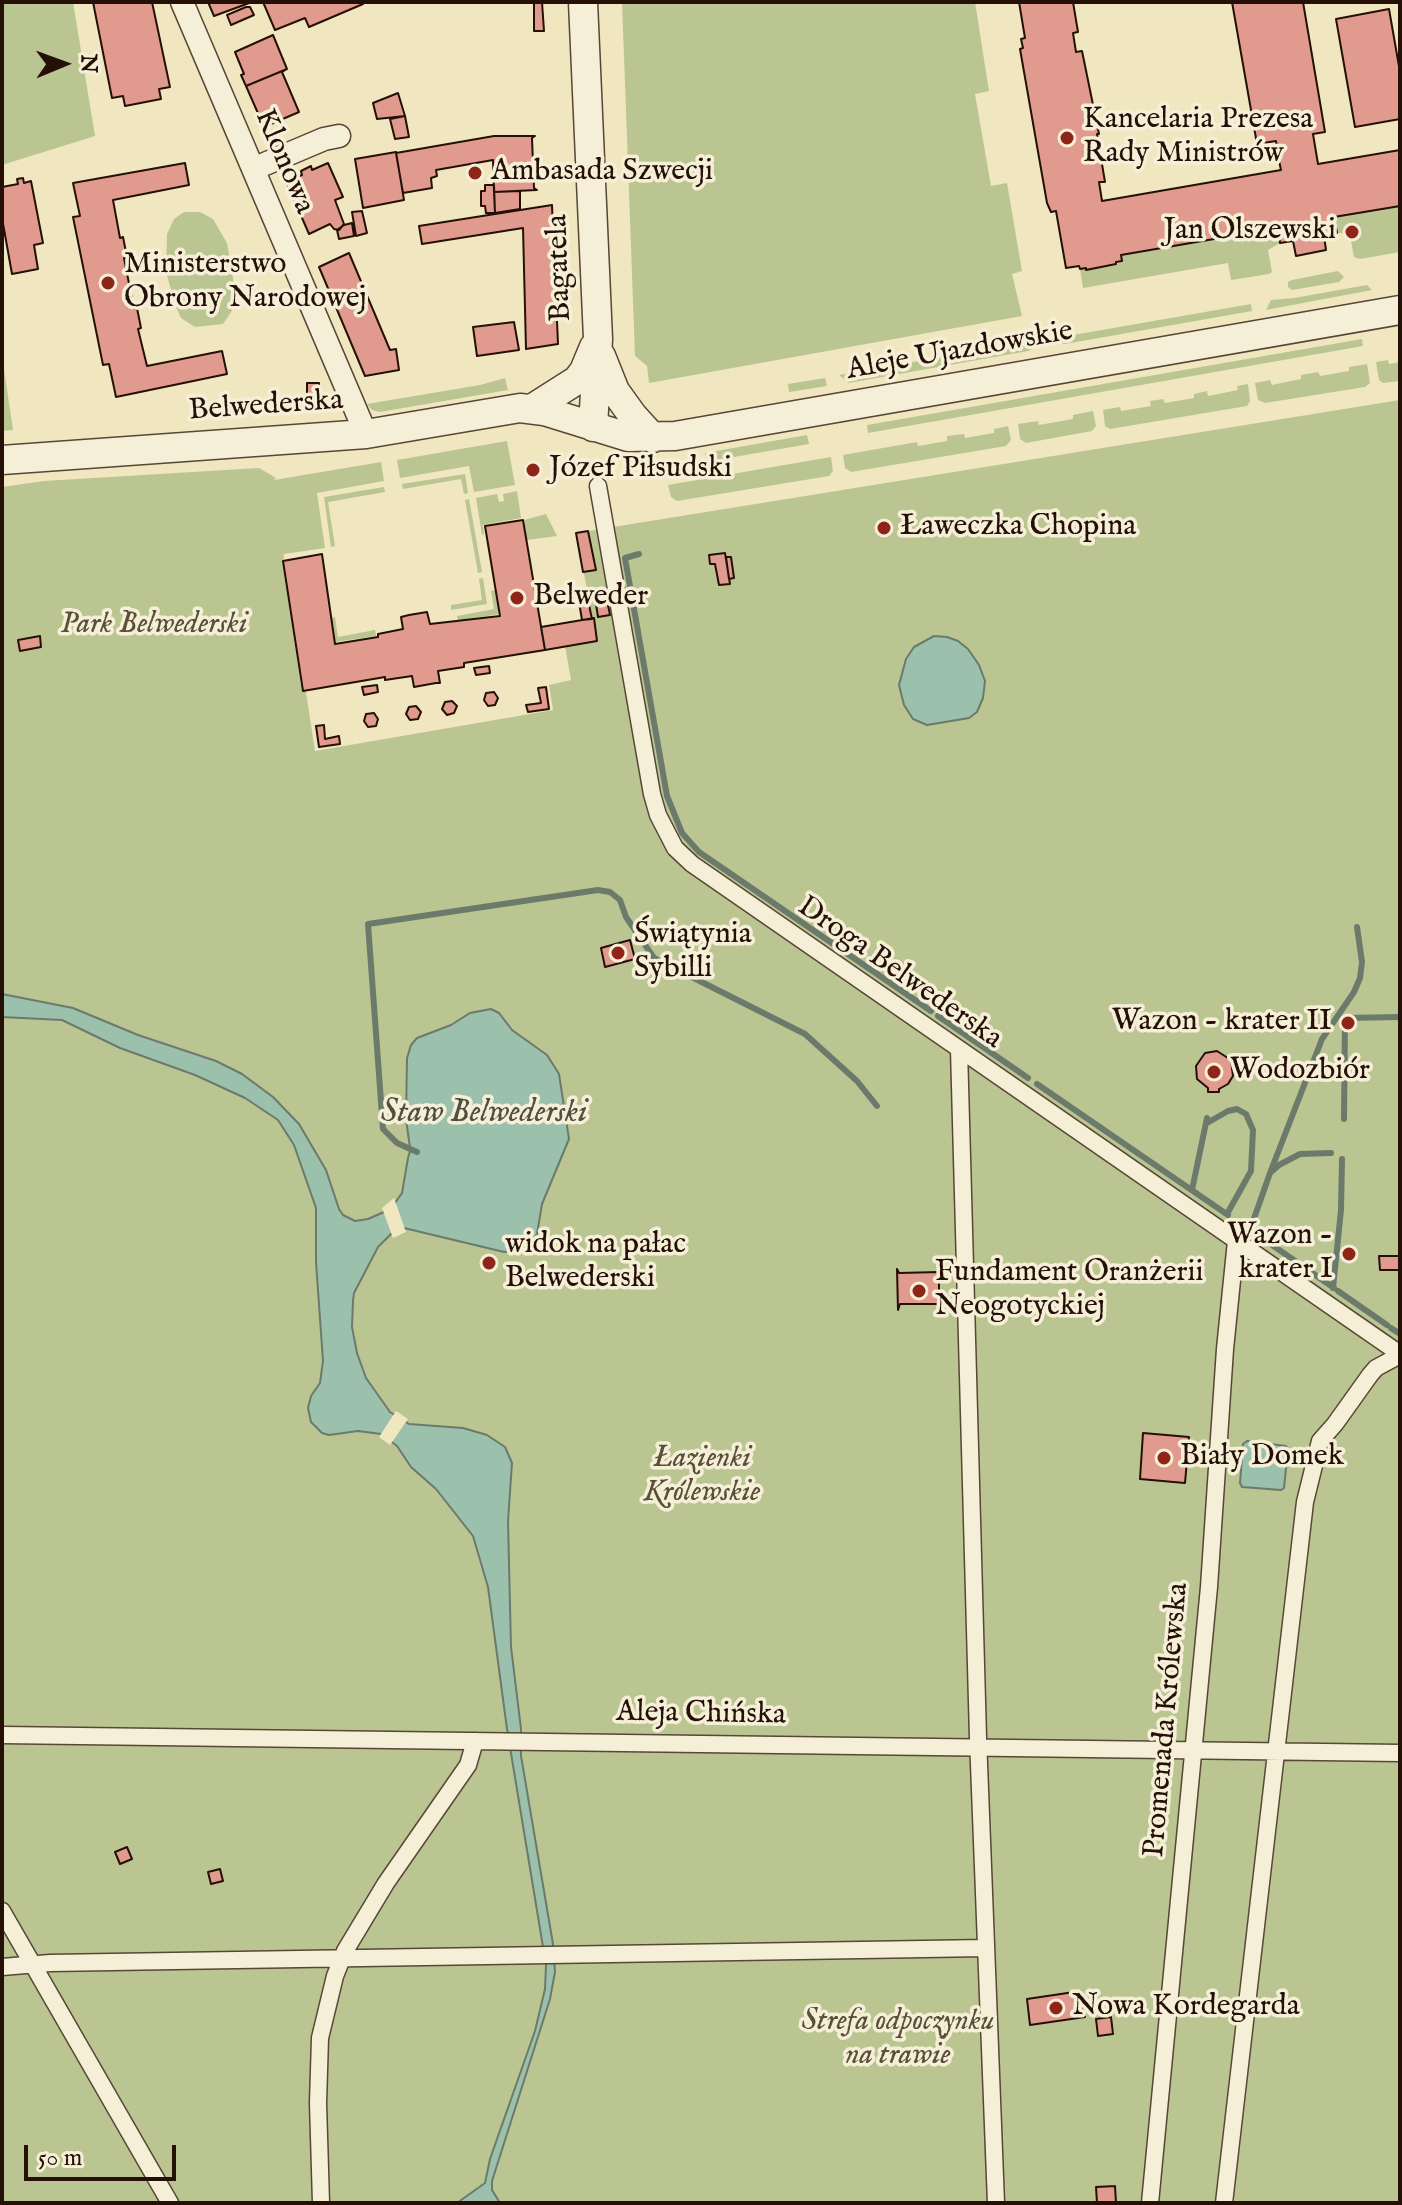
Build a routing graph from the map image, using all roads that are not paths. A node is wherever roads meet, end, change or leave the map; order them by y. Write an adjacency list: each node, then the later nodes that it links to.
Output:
1 (182, 2): 4 (street, Klonowa)
2 (583, 2): 6 (street, Bagatela)
3 (339, 136): 4 (street)
4 (253, 169): 9 (street, Klonowa)
5 (1400, 310): 10 (street, Aleje Ujazdowskie)
6 (598, 339): 7 (street); 8 (street, Bagatela); 10 (street, Bagatela)
7 (533, 408): 8 (street, Aleje Ujazdowskie); 9 (street, Belwederska)
8 (593, 427): 10 (street, Aleje Ujazdowskie)
9 (366, 434): 11 (street, Belwederska)
10 (653, 438)
11 (2, 460)
12 (598, 486): 13 (street, Droga Belwederska)
13 (959, 1049): 14 (street, Droga Belwederska); 18 (street)
14 (1236, 1241): 15 (street, Droga Belwederska); 19 (street, Promenada Królewska)
15 (1400, 1354): 20 (street)
16 (2, 1735): 17 (street, Aleja Chińska)
17 (475, 1741): 18 (street, Aleja Chińska); 24 (street)
18 (978, 1747): 19 (street, Aleja Chińska); 23 (street)
19 (1194, 1750): 20 (street, Aleja Chińska); 30 (street, Promenada Królewska)
20 (1275, 1751): 21 (street, Aleja Chińska); 31 (street)
21 (1400, 1753)
22 (2, 1911): 25 (street)
23 (986, 1948): 24 (street); 29 (street)
24 (342, 1958): 25 (street); 28 (street)
25 (33, 1965): 26 (street); 27 (street)
26 (2, 1967)
27 (170, 2203)
28 (321, 2203)
29 (996, 2203)
30 (1150, 2203)
31 (1224, 2203)

